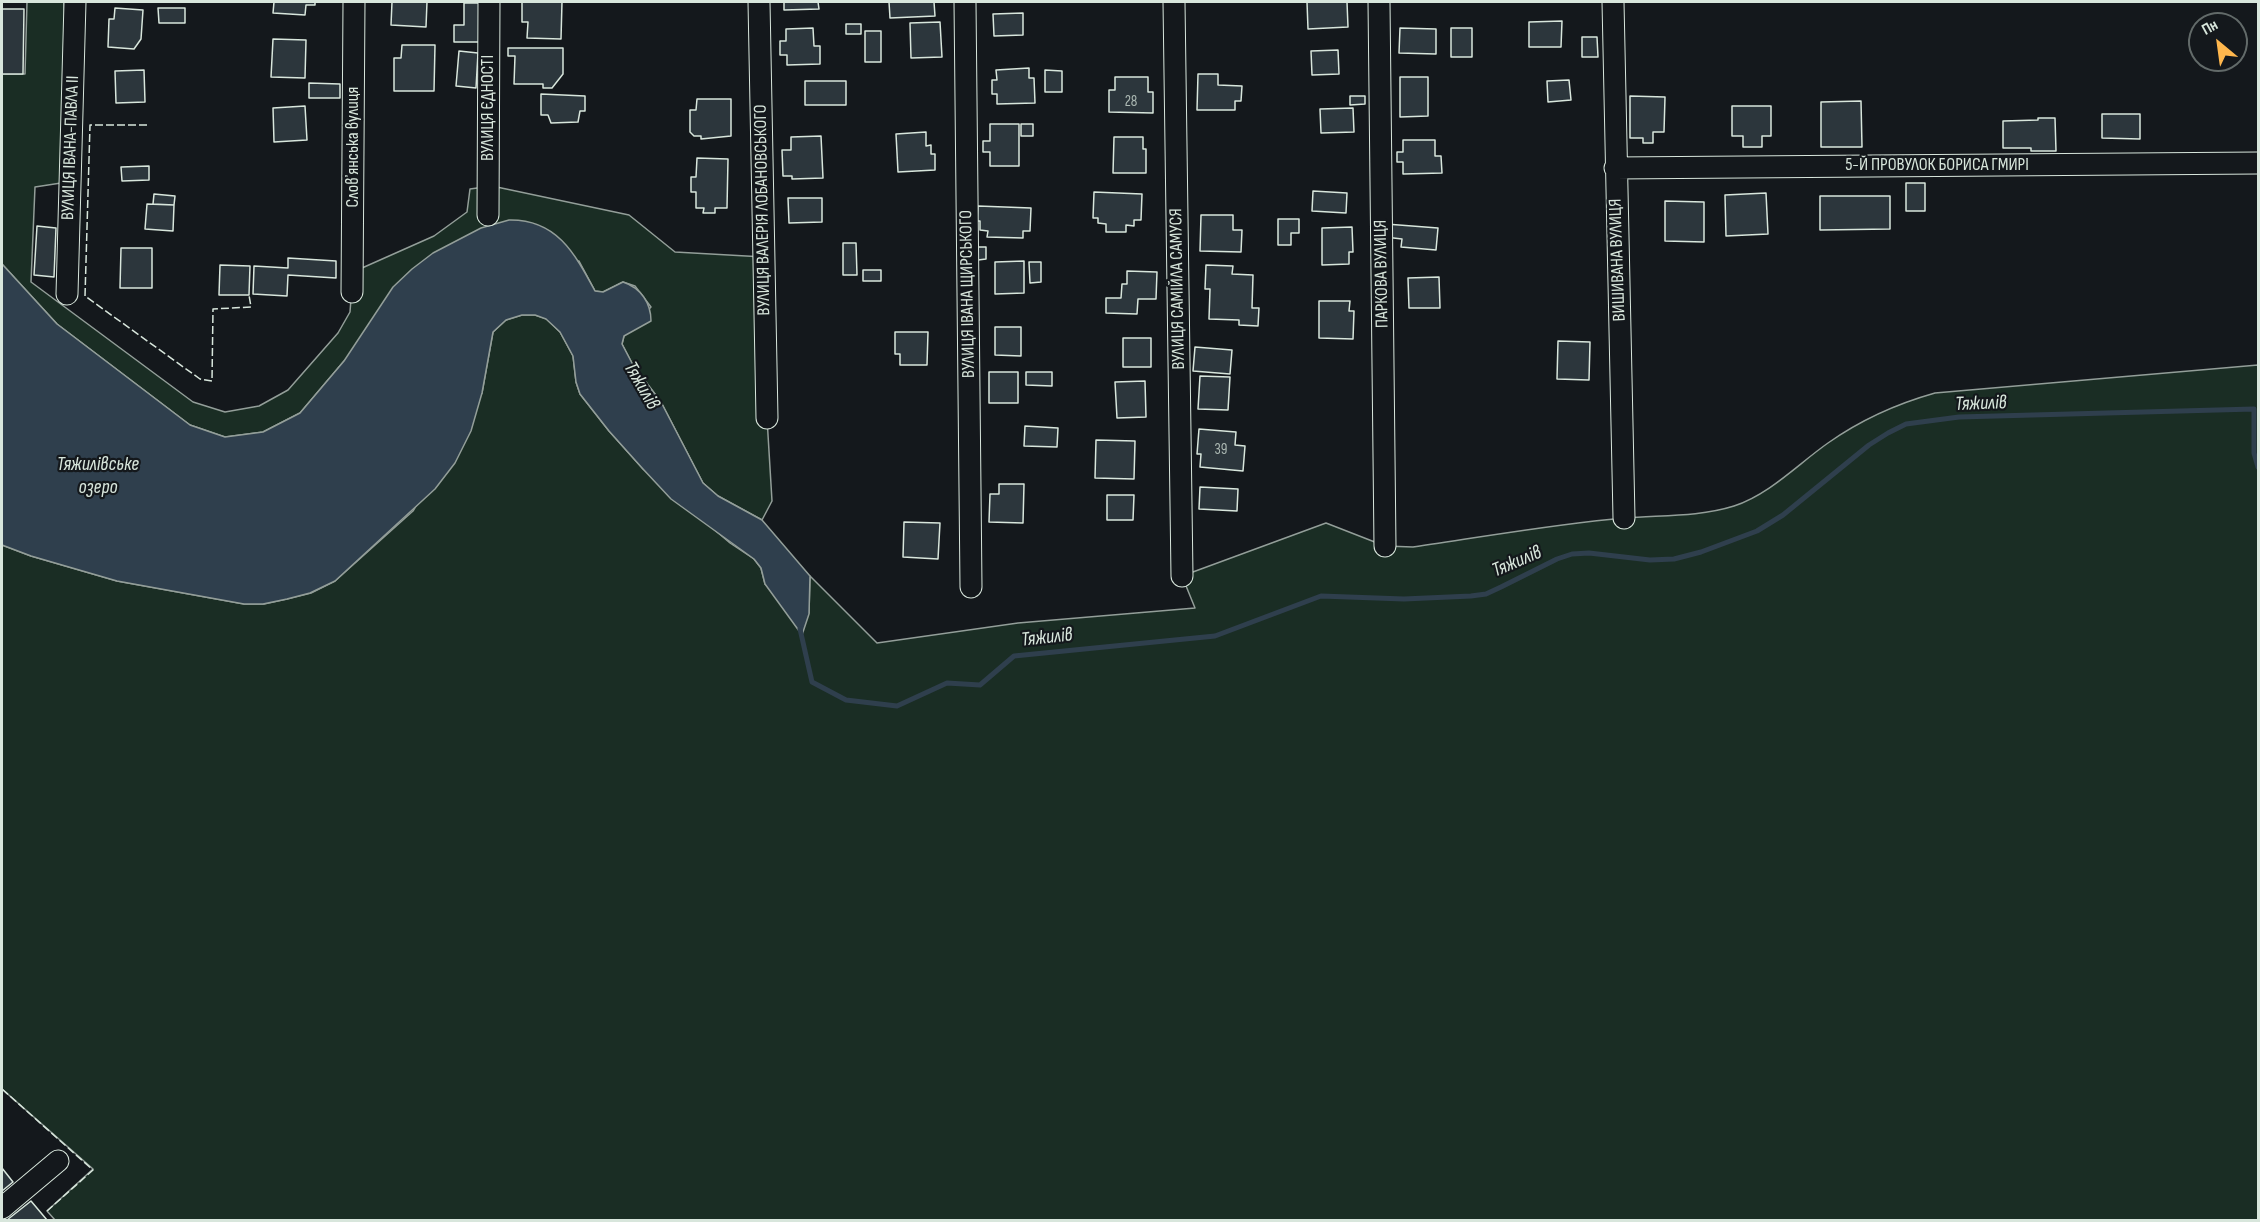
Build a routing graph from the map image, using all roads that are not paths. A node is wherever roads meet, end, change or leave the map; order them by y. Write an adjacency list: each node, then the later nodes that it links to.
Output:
1 (75, 2): 13 (street, ВУЛИЦЯ ІВАНА-ПАВЛА II)
2 (354, 2): 12 (street, Словʼянська вулиця)
3 (489, 2): 11 (street, ВУЛИЦЯ ЄДНОСТІ)
4 (759, 2): 14 (street, ВУЛИЦЯ ВАЛЕРІЯ ЛОБАНОВСЬКОГО)
5 (964, 2): 18 (street, ВУЛИЦЯ ІВАНА ЩИРСЬКОГО)
6 (1174, 2): 17 (street, ВУЛИЦЯ САМІЙЛА САМУСЯ)
7 (1379, 2): 16 (street, ПАРКОВА ВУЛИЦЯ)
8 (1613, 2): 10 (street, ВИШИВАНА ВУЛИЦЯ)
9 (2259, 163): 10 (street, 5-Й ПРОВУЛОК БОРИСА ГМИРІ)
10 (1615, 168): 15 (street, ВИШИВАНА ВУЛИЦЯ)
11 (488, 215)
12 (352, 292)
13 (67, 294)
14 (767, 418)
15 (1624, 518)
16 (1385, 546)
17 (1182, 576)
18 (970, 587)
19 (58, 1161): 20 (street)
20 (2, 1208)

